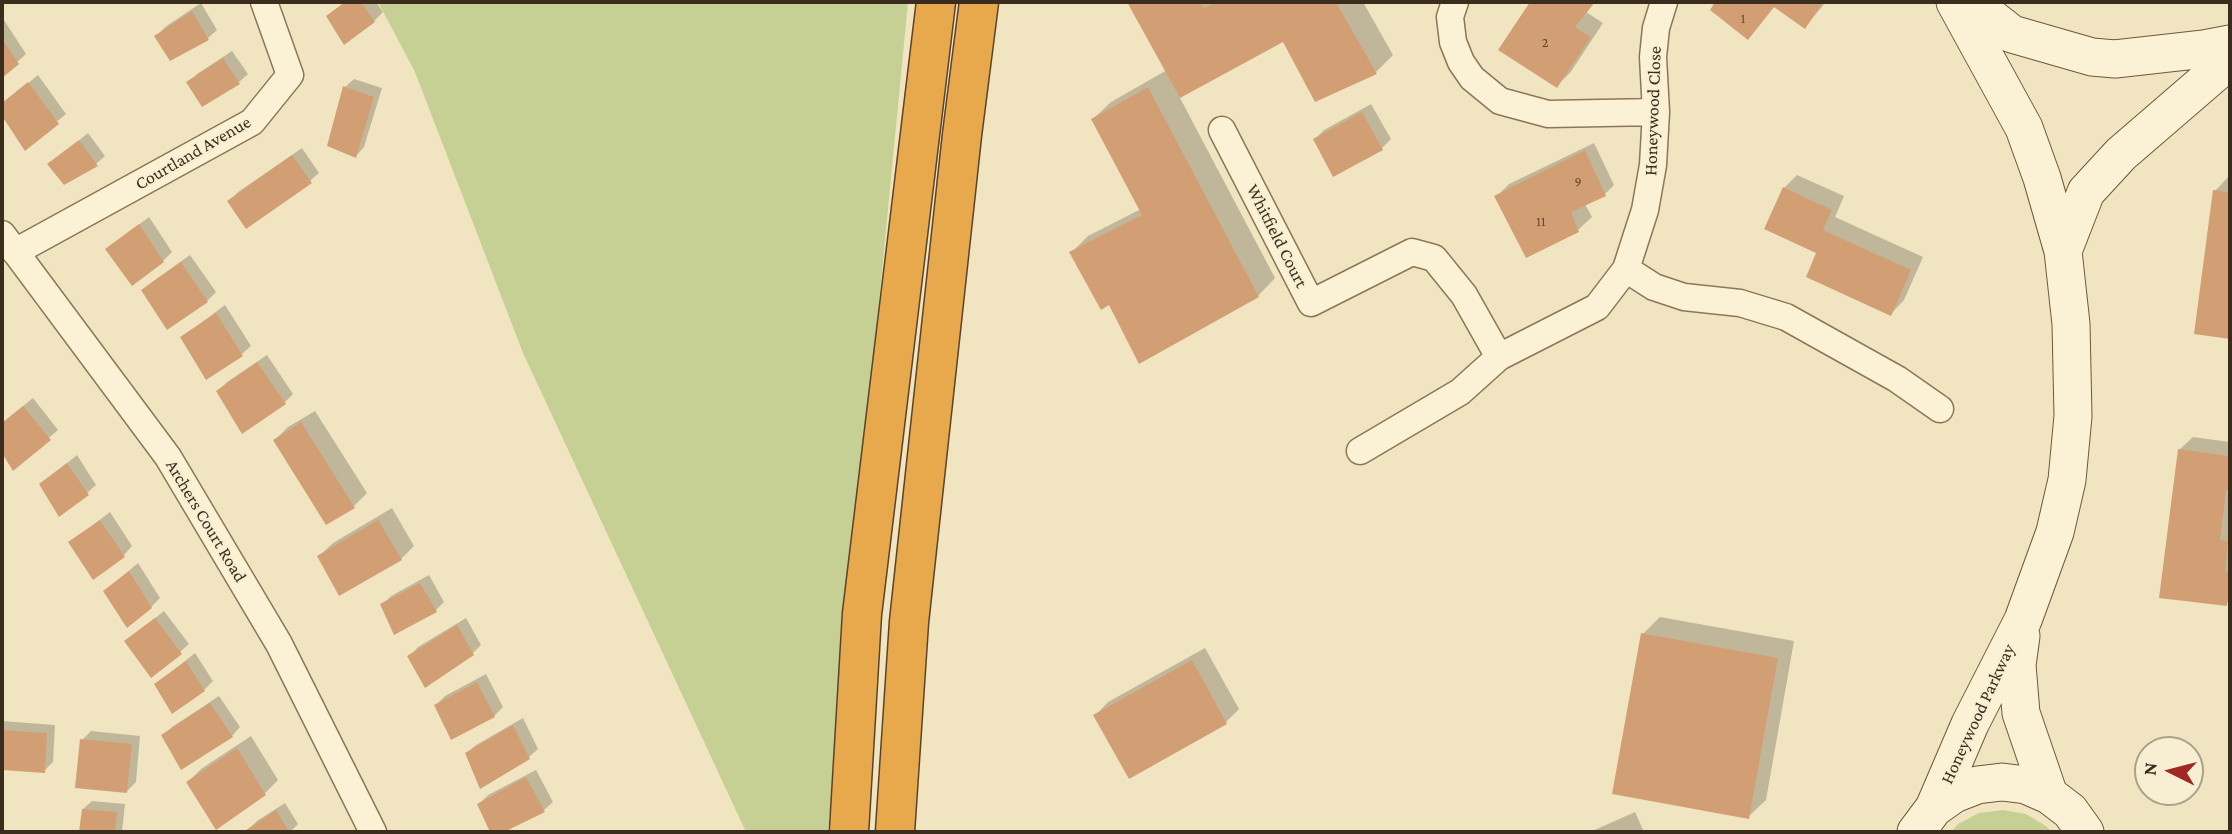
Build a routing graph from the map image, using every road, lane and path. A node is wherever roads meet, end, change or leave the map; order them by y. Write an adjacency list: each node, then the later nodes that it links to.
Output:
1 (264, 2): 12 (street, Courtland Avenue)
2 (936, 2): 22 (highway)
3 (979, 2): 23 (highway)
4 (1455, 2): 10 (street)
5 (1664, 2): 10 (street, Honeywood Close)
6 (1955, 2): 13 (street, Honeywood Parkway)
7 (1971, 2): 8 (street)
8 (2230, 44)
9 (2230, 60): 13 (street)
10 (1656, 112): 14 (street, Honeywood Close)
11 (1222, 130): 15 (street, Whitfield Court)
12 (8, 243): 21 (street, Archers Court Road)
13 (2063, 251): 18 (street, Honeywood Parkway)
14 (1626, 269): 15 (street, Honeywood Close); 16 (street)
15 (1499, 357): 17 (street, Honeywood Close)
16 (1940, 409)
17 (1360, 451)
18 (2023, 620): 19 (street, Honeywood Parkway); 20 (street, Honeywood Parkway)
19 (2049, 795): 20 (street); 24 (street)
20 (1925, 820)
21 (373, 832)
22 (849, 832)
23 (895, 832)
24 (2085, 832)

